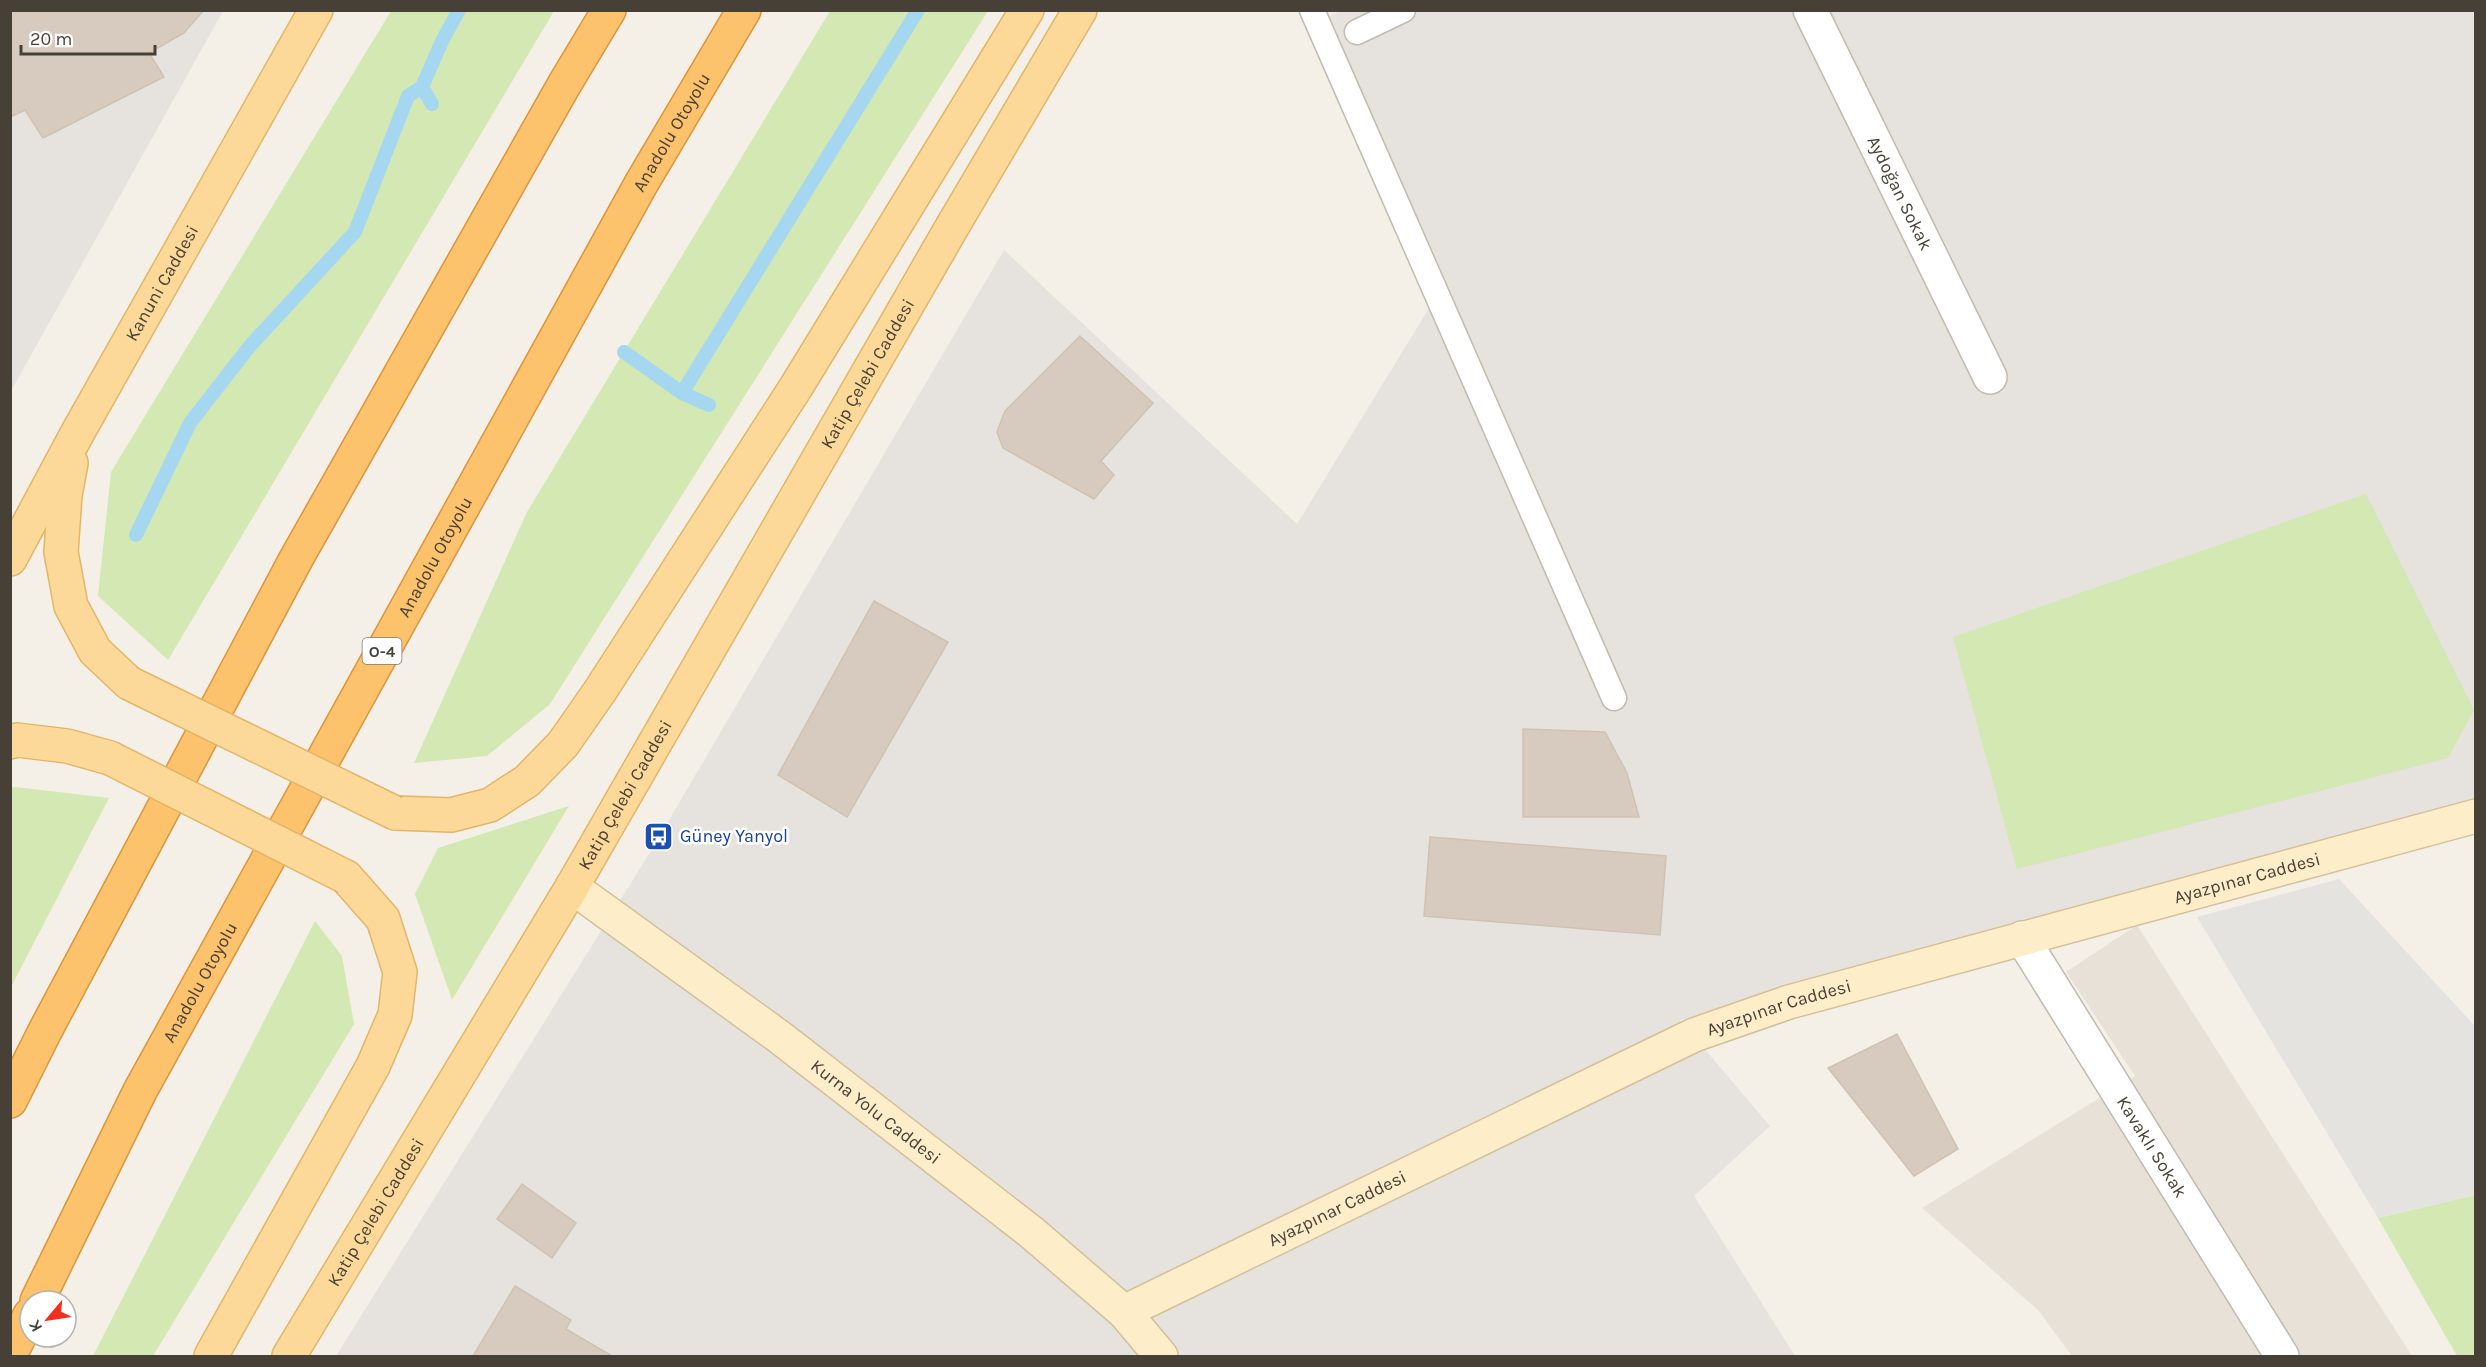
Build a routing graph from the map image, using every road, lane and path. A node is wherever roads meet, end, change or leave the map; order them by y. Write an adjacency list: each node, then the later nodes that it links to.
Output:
1 (316, 10): 13 (main road, Kanuni Caddesi)
2 (609, 10): 20 (highway)
3 (744, 10): 21 (highway, Anadolu Otoyolu / O-4)
4 (1027, 10): 13 (main road, bridge)
5 (1053, 10): 11 (main road)
6 (1080, 10): 11 (main road)
7 (1312, 10): 15 (lane)
8 (1403, 10): 10 (lane)
9 (1810, 10): 12 (street, Aydoğan Sokak)
10 (1357, 32)
11 (952, 227): 18 (main road, Katip Çelebi Caddesi)
12 (1990, 377)
13 (78, 432): 14 (main road, Kanuni Caddesi)
14 (10, 559)
15 (1614, 698)
16 (10, 742): 25 (main road, bridge)
17 (2475, 816): 19 (street, Ayazpınar Caddesi)
18 (572, 887): 22 (street, Kurna Yolu Caddesi); 26 (main road, Katip Çelebi Caddesi)
19 (2022, 938): 22 (street, Ayazpınar Caddesi); 28 (street, Kavaklı Sokak)
20 (10, 1101)
21 (43, 1289)
22 (1124, 1312): 27 (street, Kurna Yolu Caddesi)
23 (18, 1339): 24 (highway)
24 (10, 1355)
25 (211, 1356)
26 (289, 1356)
27 (1161, 1356)
28 (2282, 1356)

